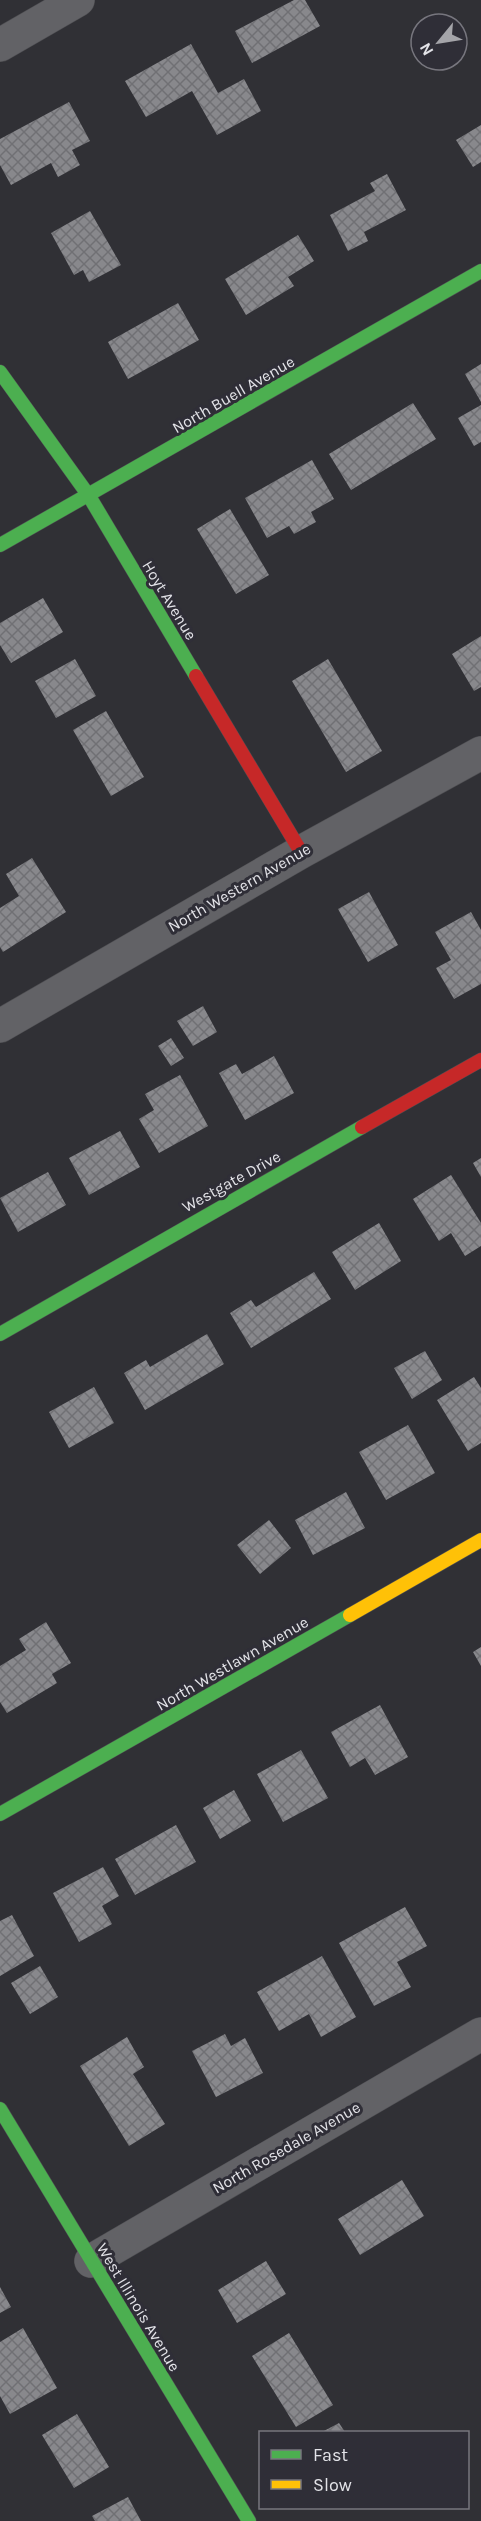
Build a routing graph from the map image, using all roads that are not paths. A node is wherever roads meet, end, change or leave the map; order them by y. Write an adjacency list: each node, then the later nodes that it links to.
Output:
1 (78, 0): 2 (street)
2 (0, 45)
3 (481, 271): 5 (street, North Buell Avenue)
4 (0, 372): 5 (street, Hoyt Avenue)
5 (89, 496): 6 (street, North Buell Avenue); 8 (street, Hoyt Avenue)
6 (0, 545)
7 (481, 753): 8 (street, North Western Avenue)
8 (301, 852): 9 (street, North Western Avenue)
9 (0, 1026)
10 (481, 1060): 11 (street, Westgate Drive)
11 (0, 1334)
12 (481, 1540): 13 (street, North Westlawn Avenue)
13 (0, 1814)
14 (481, 2034): 16 (street, North Rosedale Avenue)
15 (0, 2109): 16 (street, West Illinois Avenue)
16 (91, 2260): 17 (street, West Illinois Avenue)
17 (249, 2521)

